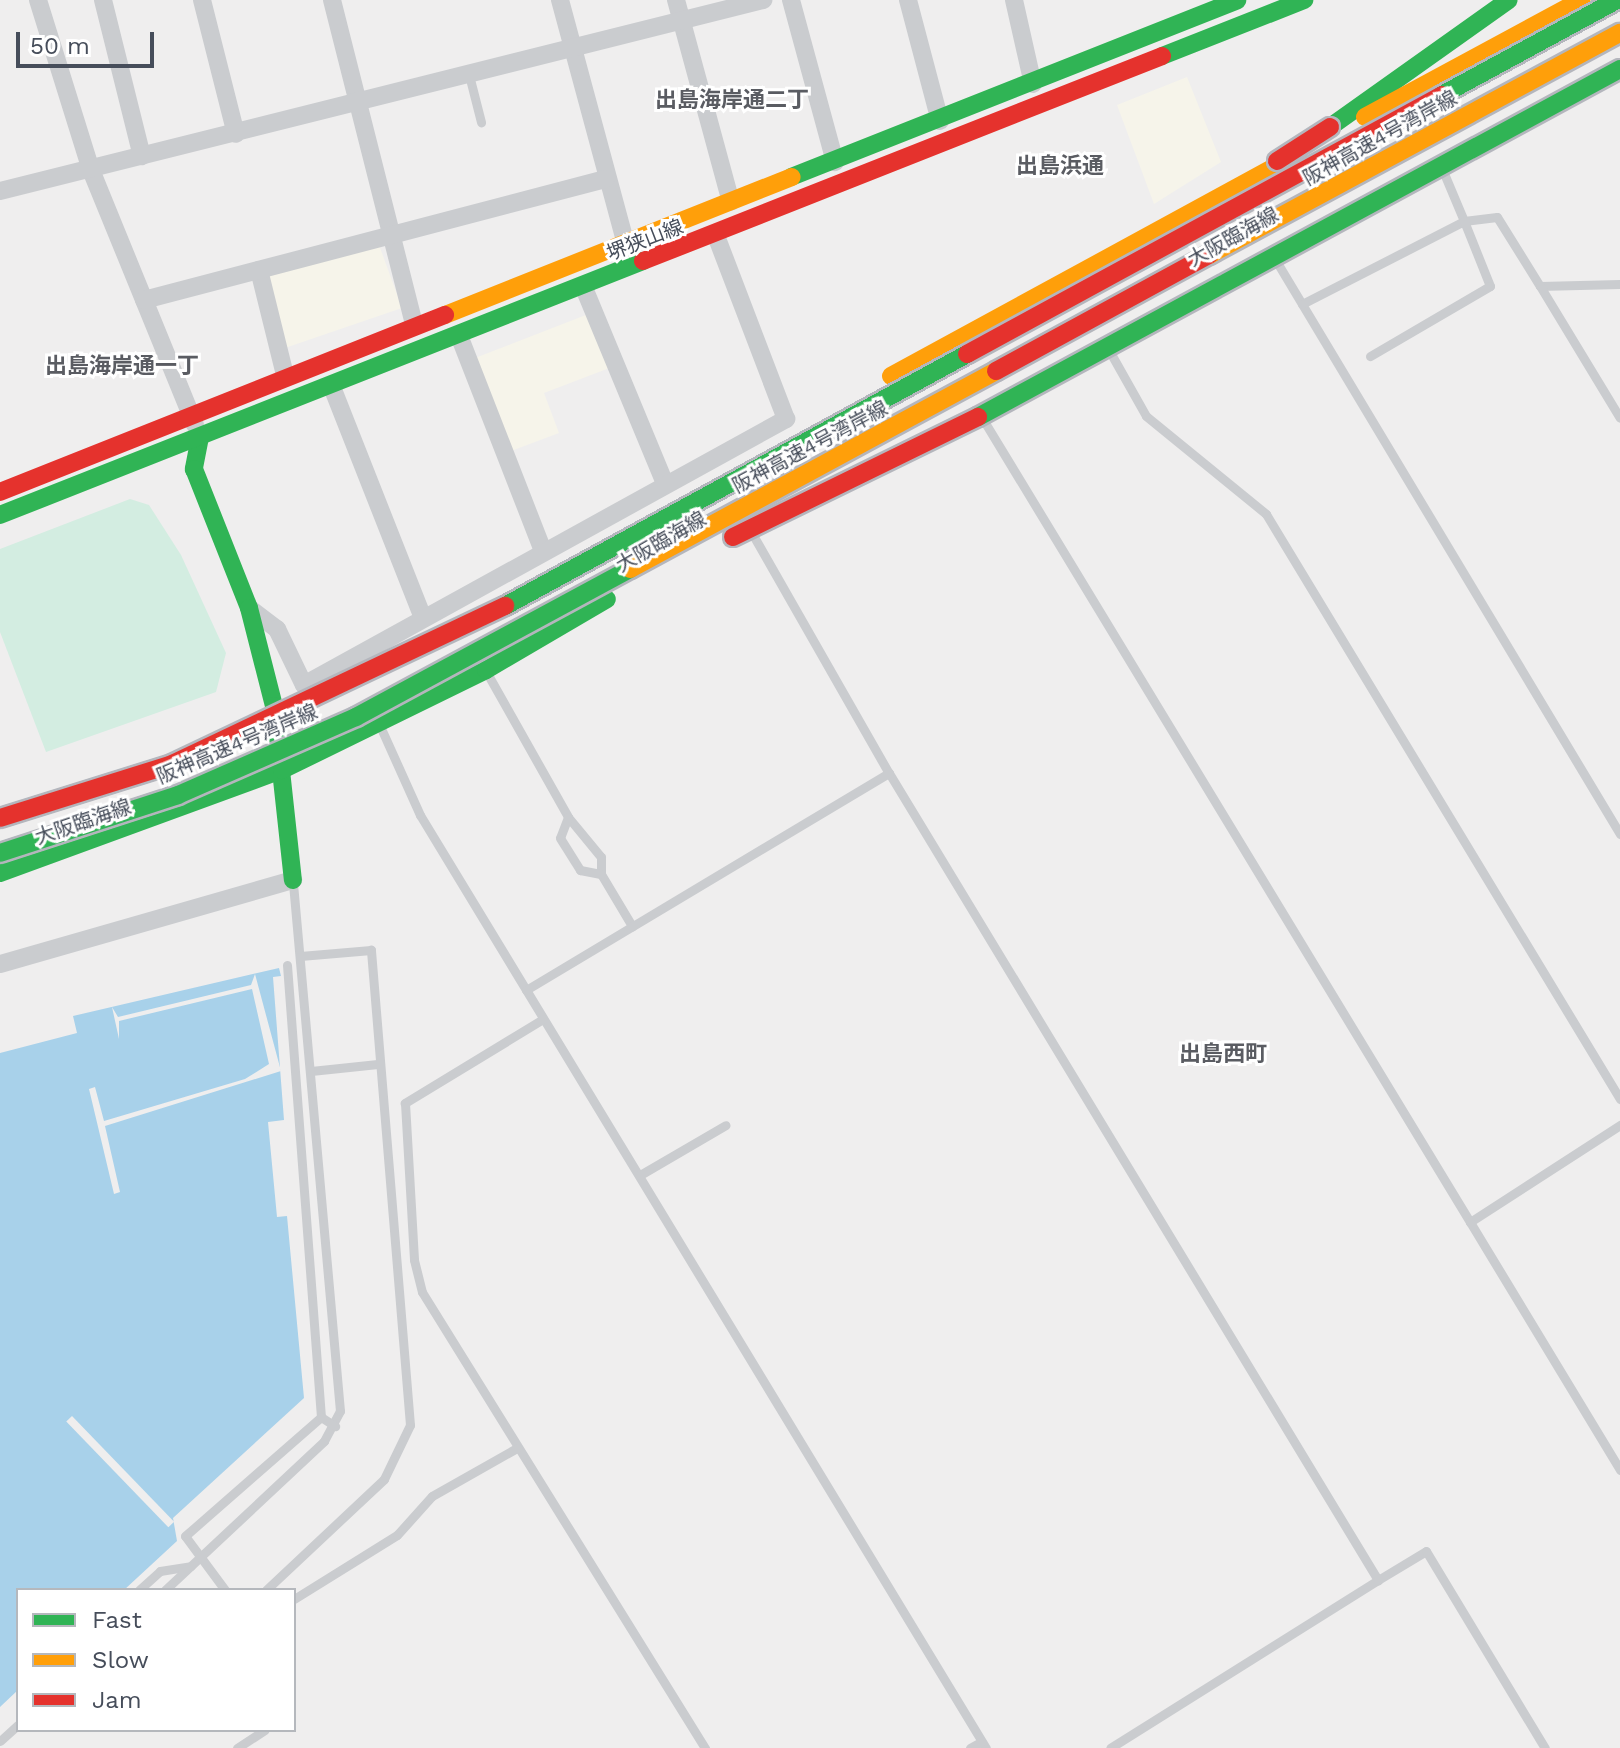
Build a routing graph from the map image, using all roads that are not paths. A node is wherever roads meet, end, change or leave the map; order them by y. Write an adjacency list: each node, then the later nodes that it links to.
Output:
1 (38, 0): 30 (street)
2 (103, 0): 28 (street)
3 (202, 0): 26 (street)
4 (332, 0): 23 (street)
5 (560, 0): 19 (street)
6 (676, 0): 16 (street)
7 (763, 0): 16 (street)
8 (791, 0): 29 (street)
9 (908, 0): 24 (street)
10 (1014, 0): 22 (street)
11 (1237, 0): 22 (main road, 堺狭山線)
12 (1304, 0): 35 (main road, 堺狭山線)
13 (1509, 0): 49 (main road, bridge)
14 (1581, 0): 66 (main road, 大阪臨海線)
15 (1617, 0): 49 (main road, 阪神高速4号湾岸線, bridge)
16 (682, 22): 19 (street); 33 (street)
17 (1620, 33): 65 (main road, 阪神高速4号湾岸線, bridge)
18 (1620, 47): 27 (main road, 大阪臨海線)
19 (572, 49): 21 (street); 31 (street)
20 (1620, 69): 65 (main road, bridge)
21 (469, 75): 23 (street); 25 (lane)
22 (1033, 84): 24 (main road, 堺狭山線)
23 (356, 105): 26 (street); 36 (street)
24 (940, 121): 29 (main road, 堺狭山線)
25 (481, 122)
26 (236, 134): 28 (street)
27 (1435, 151): 34 (lane); 38 (main road, 大阪臨海線)
28 (142, 156): 30 (street)
29 (835, 162): 33 (main road, 堺狭山線)
30 (91, 170): 32 (street); 44 (street)
31 (605, 179): 36 (street); 37 (street)
32 (0, 191)
33 (731, 202): 37 (main road, 堺狭山線)
34 (1464, 221): 42 (lane); 45 (lane); 50 (lane)
35 (716, 236): 39 (main road, 堺狭山線); 57 (street)
36 (391, 237): 40 (street); 46 (street)
37 (624, 243): 39 (street); 46 (main road, 堺狭山線)
38 (1265, 244): 45 (lane); 47 (main road, 大阪臨海線)
39 (634, 269): 43 (main road, 堺狭山線)
40 (259, 270): 44 (street); 51 (street)
41 (1620, 284): 42 (lane)
42 (1540, 286): 55 (lane)
43 (584, 288): 48 (main road, 堺狭山線); 57 (street)
44 (144, 300): 54 (street)
45 (1302, 304): 73 (lane)
46 (414, 325): 51 (main road, 堺狭山線)
47 (1100, 335): 53 (main road, 大阪臨海線); 86 (lane)
48 (460, 338): 52 (main road, 堺狭山線); 61 (street)
49 (977, 347): 72 (main road, 阪神高速4号湾岸線, bridge)
50 (1370, 356)
51 (285, 375): 54 (main road, 堺狭山線)
52 (332, 387): 56 (main road, 堺狭山線); 63 (street)
53 (974, 404): 60 (main road, 大阪臨海線); 90 (lane)
54 (192, 416): 56 (street); 58 (main road, 堺狭山線)
55 (1620, 418)
56 (200, 437): 59 (main road, 堺狭山線); 62 (main road)
57 (665, 484): 61 (street)
58 (0, 492)
59 (0, 515)
60 (746, 521): 64 (main road, 大阪臨海線); 69 (lane)
61 (543, 551): 63 (street)
62 (249, 608): 63 (street); 66 (main road)
63 (422, 616)
64 (486, 670): 67 (main road, 大阪臨海線); 71 (lane)
65 (433, 678): 74 (main road, 阪神高速4号湾岸線, bridge)
66 (274, 706): 68 (main road); 70 (main road, 大阪臨海線)
67 (379, 724): 68 (main road, 大阪臨海線); 82 (lane)
68 (282, 770): 75 (main road, 大阪臨海線); 77 (main road)
69 (889, 773): 78 (lane); 96 (lane)
70 (0, 800)
71 (568, 817): 76 (lane); 76 (lane)
72 (0, 818)
73 (1620, 834)
74 (0, 853)
75 (0, 873)
76 (601, 874): 78 (lane)
77 (293, 880): 79 (lane); 80 (street)
78 (632, 926): 82 (lane)
79 (300, 956): 84 (lane); 85 (lane)
80 (0, 964)
81 (287, 965): 91 (lane)
82 (526, 990): 83 (lane)
83 (543, 1019): 89 (lane); 93 (lane)
84 (378, 1064): 85 (lane); 100 (lane)
85 (311, 1071): 92 (lane)
86 (1620, 1099)
87 (726, 1125): 89 (lane)
88 (1620, 1125): 90 (lane)
89 (640, 1175): 105 (lane)
90 (1470, 1222): 94 (lane)
91 (321, 1417): 92 (lane); 95 (lane)
92 (335, 1426): 95 (lane)
93 (517, 1448): 101 (lane); 107 (lane)
94 (1620, 1470)
95 (194, 1563): 97 (lane); 98 (lane); 99 (lane)
96 (1378, 1580): 109 (lane); 110 (lane)
97 (141, 1588)
98 (167, 1588)
99 (223, 1588)
100 (268, 1588)
101 (296, 1598)
102 (16, 1727): 104 (lane)
103 (262, 1732): 106 (lane)
104 (0, 1741)
105 (983, 1745): 108 (lane)
106 (237, 1748)
107 (705, 1748)
108 (970, 1748)
109 (1110, 1748)
110 (1545, 1748)

